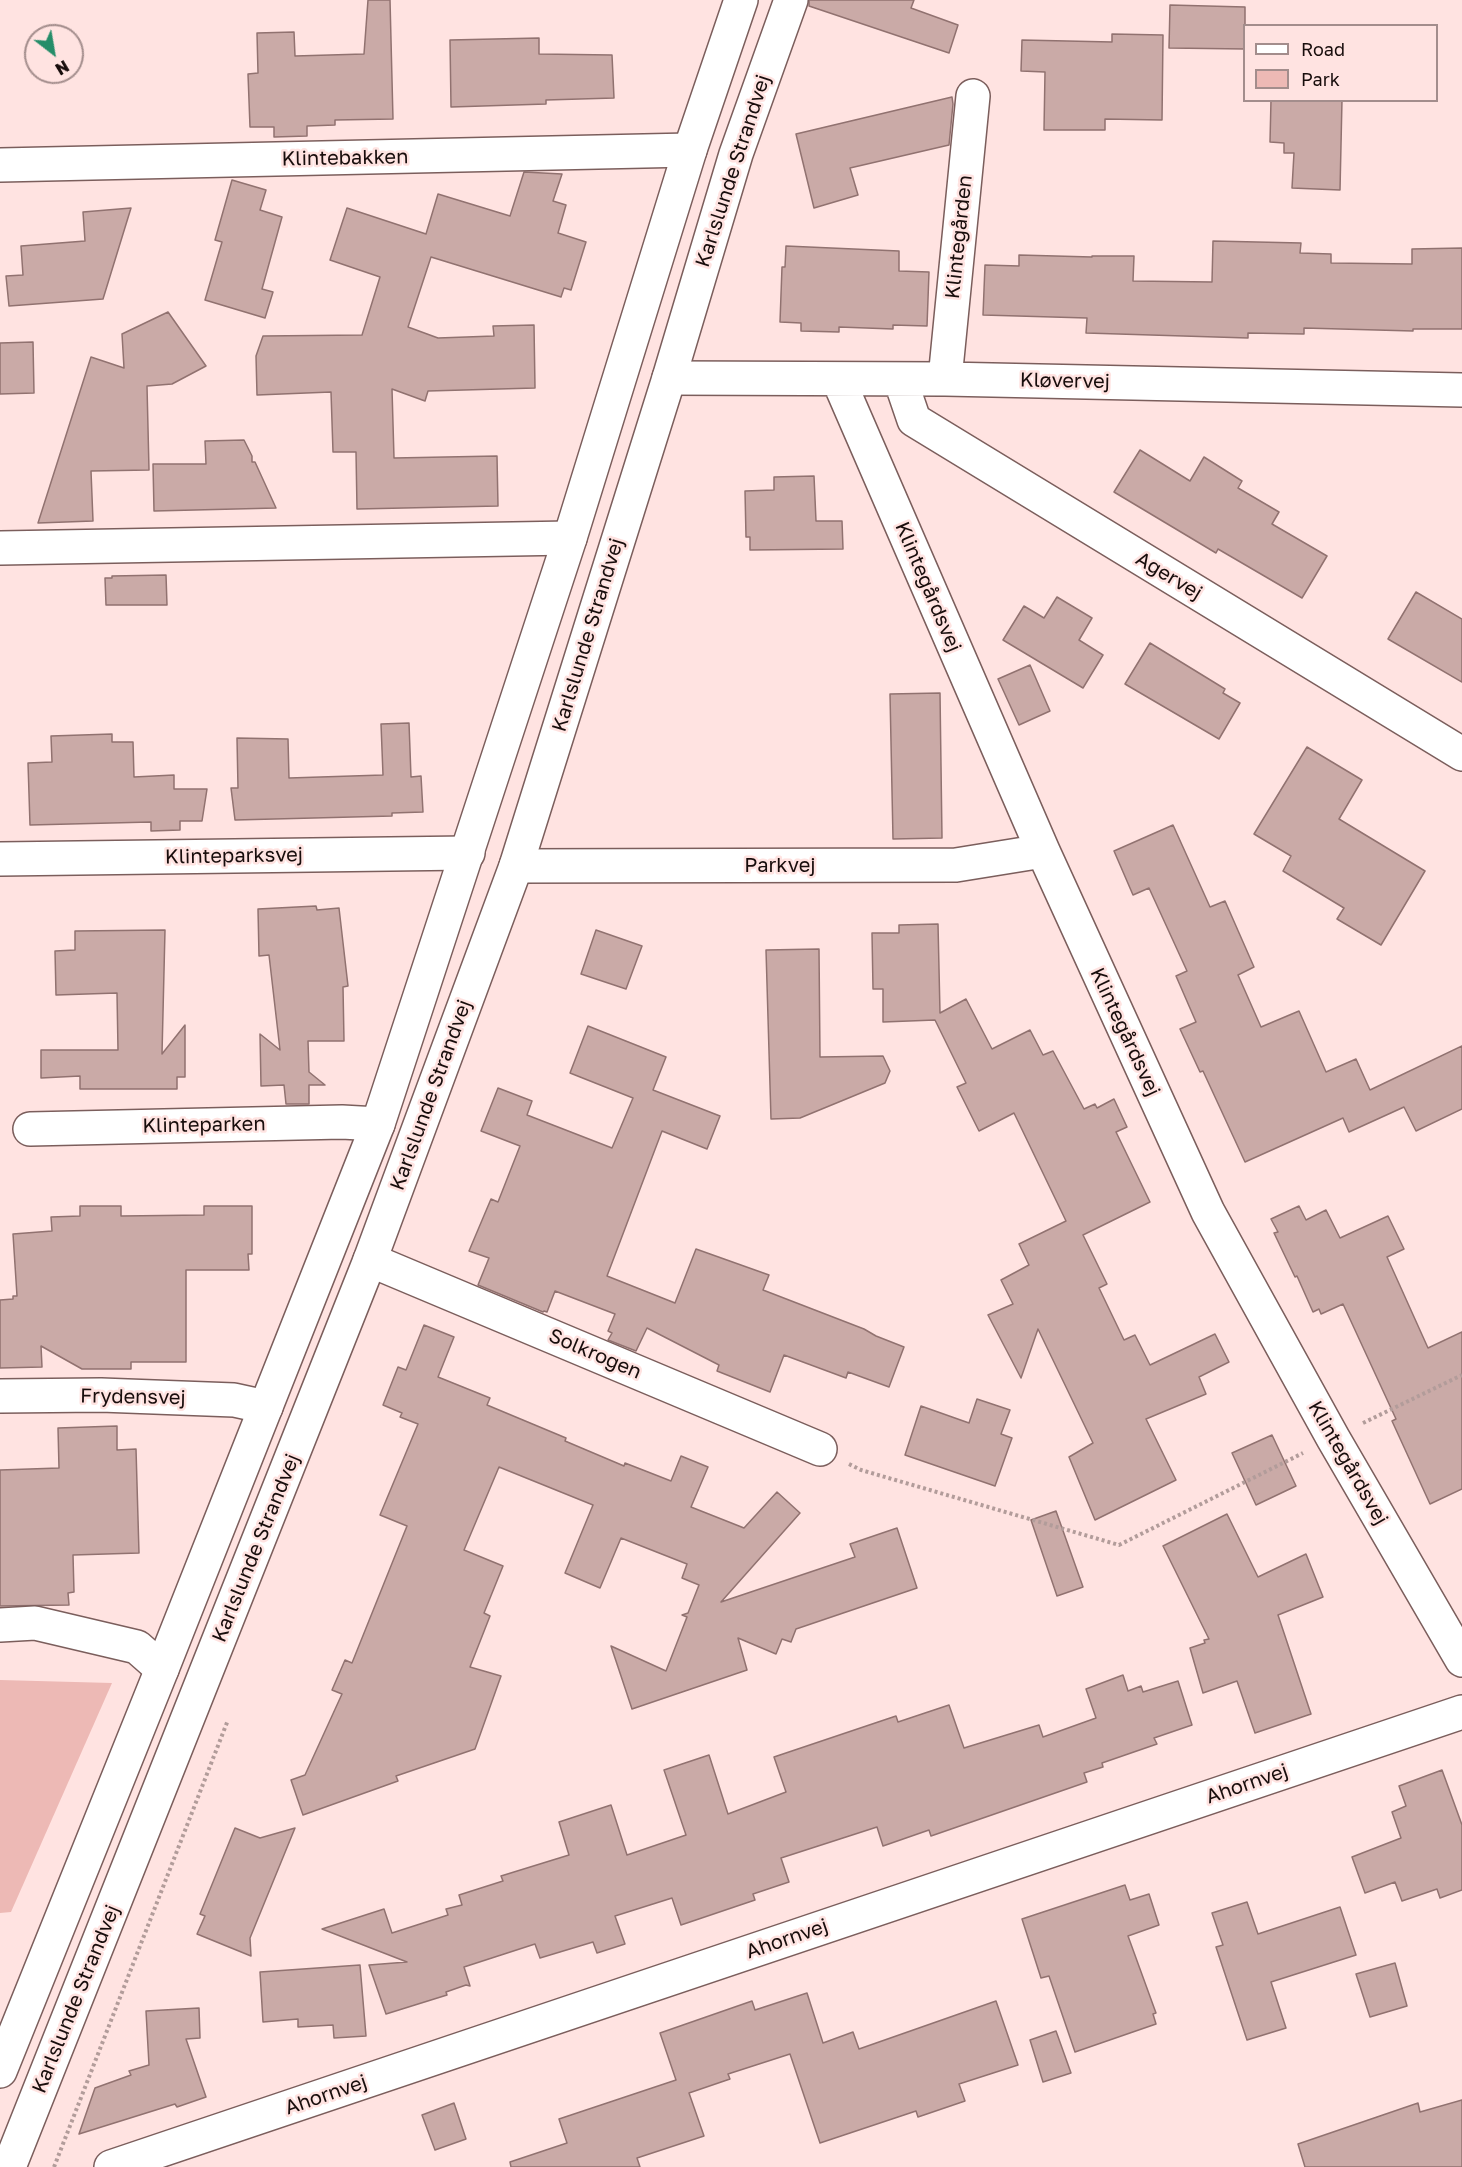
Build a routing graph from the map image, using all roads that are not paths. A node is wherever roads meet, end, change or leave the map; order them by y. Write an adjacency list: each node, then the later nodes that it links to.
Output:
1 (741, 0): 4 (street, Karlslunde Strandvej)
2 (791, 0): 6 (street, Karlslunde Strandvej)
3 (973, 96): 9 (street, Klintegården)
4 (690, 150): 5 (street, Klintebakken); 11 (street, Karlslunde Strandvej)
5 (0, 165)
6 (669, 378): 7 (street, Kløvervej); 17 (street, Karlslunde Strandvej)
7 (838, 379): 8 (street, Kløvervej); 14 (street, Klintegårdsvej)
8 (900, 379): 9 (street, Kløvervej); 13 (street, Agervej)
9 (945, 379): 10 (street, Kløvervej)
10 (1462, 390)
11 (570, 538): 12 (street); 15 (street, Karlslunde Strandvej)
12 (0, 548)
13 (1462, 754)
14 (1042, 851): 17 (street, Parkvej); 25 (street, Klintegårdsvej)
15 (468, 853): 16 (street, Klinteparksvej); 18 (street, Karlslunde Strandvej)
16 (0, 859)
17 (516, 867): 20 (street, Karlslunde Strandvej)
18 (378, 1124): 19 (street, Klinteparken); 22 (street, Karlslunde Strandvej)
19 (30, 1129)
20 (370, 1260): 23 (street, Solkrogen); 29 (street, Karlslunde Strandvej)
21 (0, 1396): 22 (street, Frydensvej)
22 (266, 1407): 26 (street, Karlslunde Strandvej)
23 (820, 1449)
24 (0, 1624): 26 (street)
25 (1462, 1660)
26 (162, 1669): 28 (street, Karlslunde Strandvej)
27 (1462, 1712): 30 (street, Ahornvej)
28 (0, 2071)
29 (9, 2167)
30 (111, 2167)

